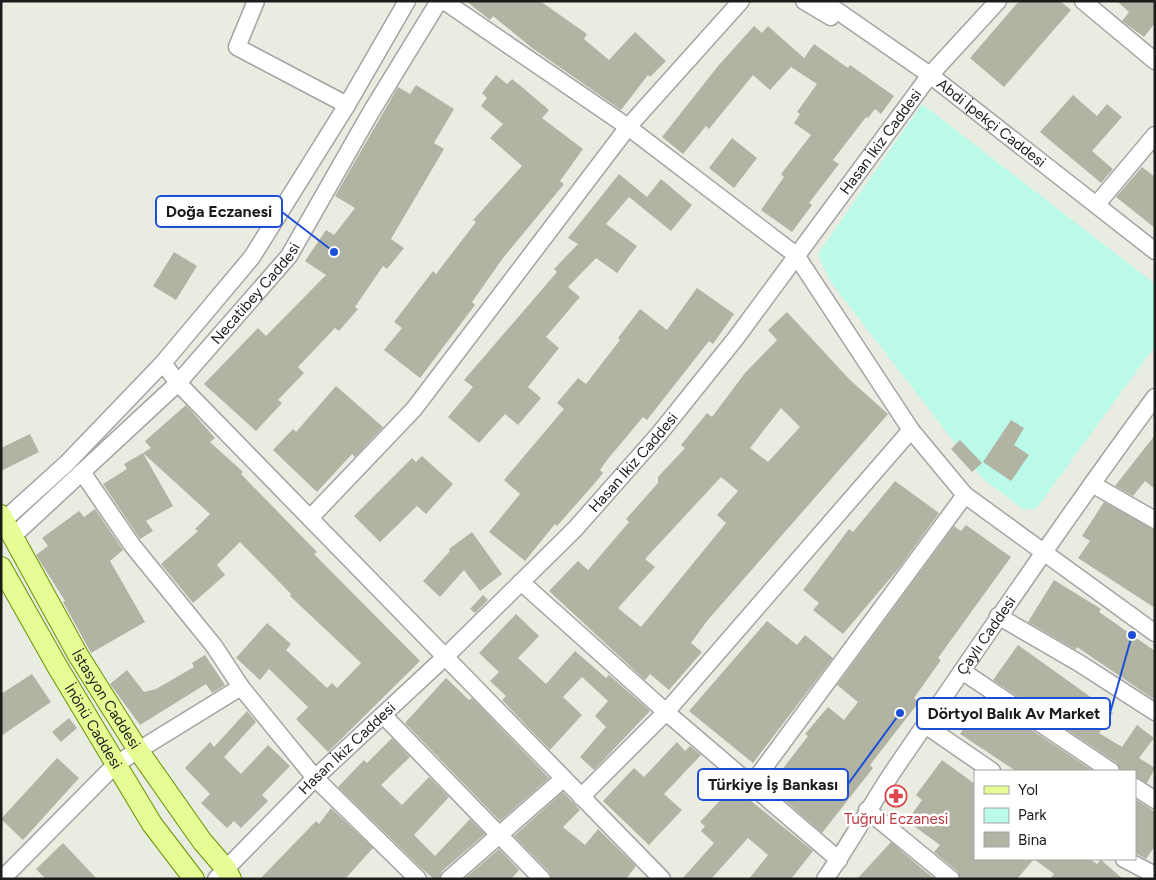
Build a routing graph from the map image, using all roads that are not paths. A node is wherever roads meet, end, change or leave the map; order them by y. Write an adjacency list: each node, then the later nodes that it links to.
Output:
1 (256, 1): 12 (street)
2 (407, 1): 12 (street, Necatibey Caddesi)
3 (439, 1): 19 (street, Necatibey Caddesi)
4 (444, 1): 13 (street)
5 (740, 1): 13 (street)
6 (804, 1): 11 (street)
7 (823, 1): 11 (street, Abdi İpekçi Caddesi)
8 (998, 1): 11 (street, Hasan İkiz Caddesi)
9 (1083, 1): 10 (street)
10 (1155, 61)
11 (930, 75): 15 (street, Abdi İpekçi Caddesi); 17 (street, Hasan İkiz Caddesi)
12 (347, 105): 18 (street, Necatibey Caddesi)
13 (628, 128): 17 (street); 25 (street)
14 (1155, 135): 15 (street)
15 (1097, 204): 16 (street, Abdi İpekçi Caddesi)
16 (1155, 251)
17 (796, 255): 21 (street); 30 (street, Hasan İkiz Caddesi)
18 (163, 363): 19 (street); 27 (street, Necatibey Caddesi)
19 (178, 383): 22 (street, Necatibey Caddesi); 25 (street)
20 (1155, 397): 23 (street, Çaylı Caddesi)
21 (911, 430): 24 (street); 36 (street)
22 (82, 472): 27 (street, Necatibey Caddesi); 35 (street)
23 (1092, 484): 26 (street); 28 (street, Çaylı Caddesi)
24 (966, 495): 28 (street); 46 (street)
25 (310, 518): 33 (street)
26 (1155, 520)
27 (4, 528): 40 (main road, İstasyon Caddesi)
28 (1042, 553): 31 (street, Çaylı Caddesi); 32 (street)
29 (1, 567): 41 (main road, İnönü Caddesi)
30 (521, 582): 33 (street, Hasan İkiz Caddesi); 36 (street)
31 (998, 616): 34 (street, Çaylı Caddesi); 37 (street)
32 (1155, 633)
33 (445, 657): 38 (street, Hasan İkiz Caddesi); 45 (street)
34 (962, 672): 39 (street, Çaylı Caddesi); 43 (street)
35 (241, 687): 40 (street); 44 (street)
36 (666, 712): 46 (street); 48 (street)
37 (1155, 712)
38 (384, 715): 44 (street, Hasan İkiz Caddesi); 51 (street)
39 (925, 725): 42 (street); 50 (street, Çaylı Caddesi)
40 (138, 750): 41 (street); 55 (main road, İstasyon Caddesi)
41 (116, 764): 54 (street); 57 (main road, İnönü Caddesi)
42 (991, 770)
43 (1109, 770)
44 (316, 778): 55 (street, Hasan İkiz Caddesi); 58 (street)
45 (563, 779): 48 (street); 51 (street)
46 (752, 784): 52 (street)
47 (1136, 788): 49 (street)
48 (580, 797): 61 (street)
49 (1155, 800)
50 (867, 810): 52 (street, Çaylı Caddesi); 63 (street)
51 (499, 835): 59 (street); 60 (street)
52 (839, 860): 62 (street, Çaylı Caddesi)
53 (1126, 860): 56 (street)
54 (7, 873)
55 (225, 875)
56 (1155, 875)
57 (194, 879)
58 (418, 879)
59 (448, 879)
60 (542, 879)
61 (662, 879)
62 (824, 879)
63 (951, 879)

